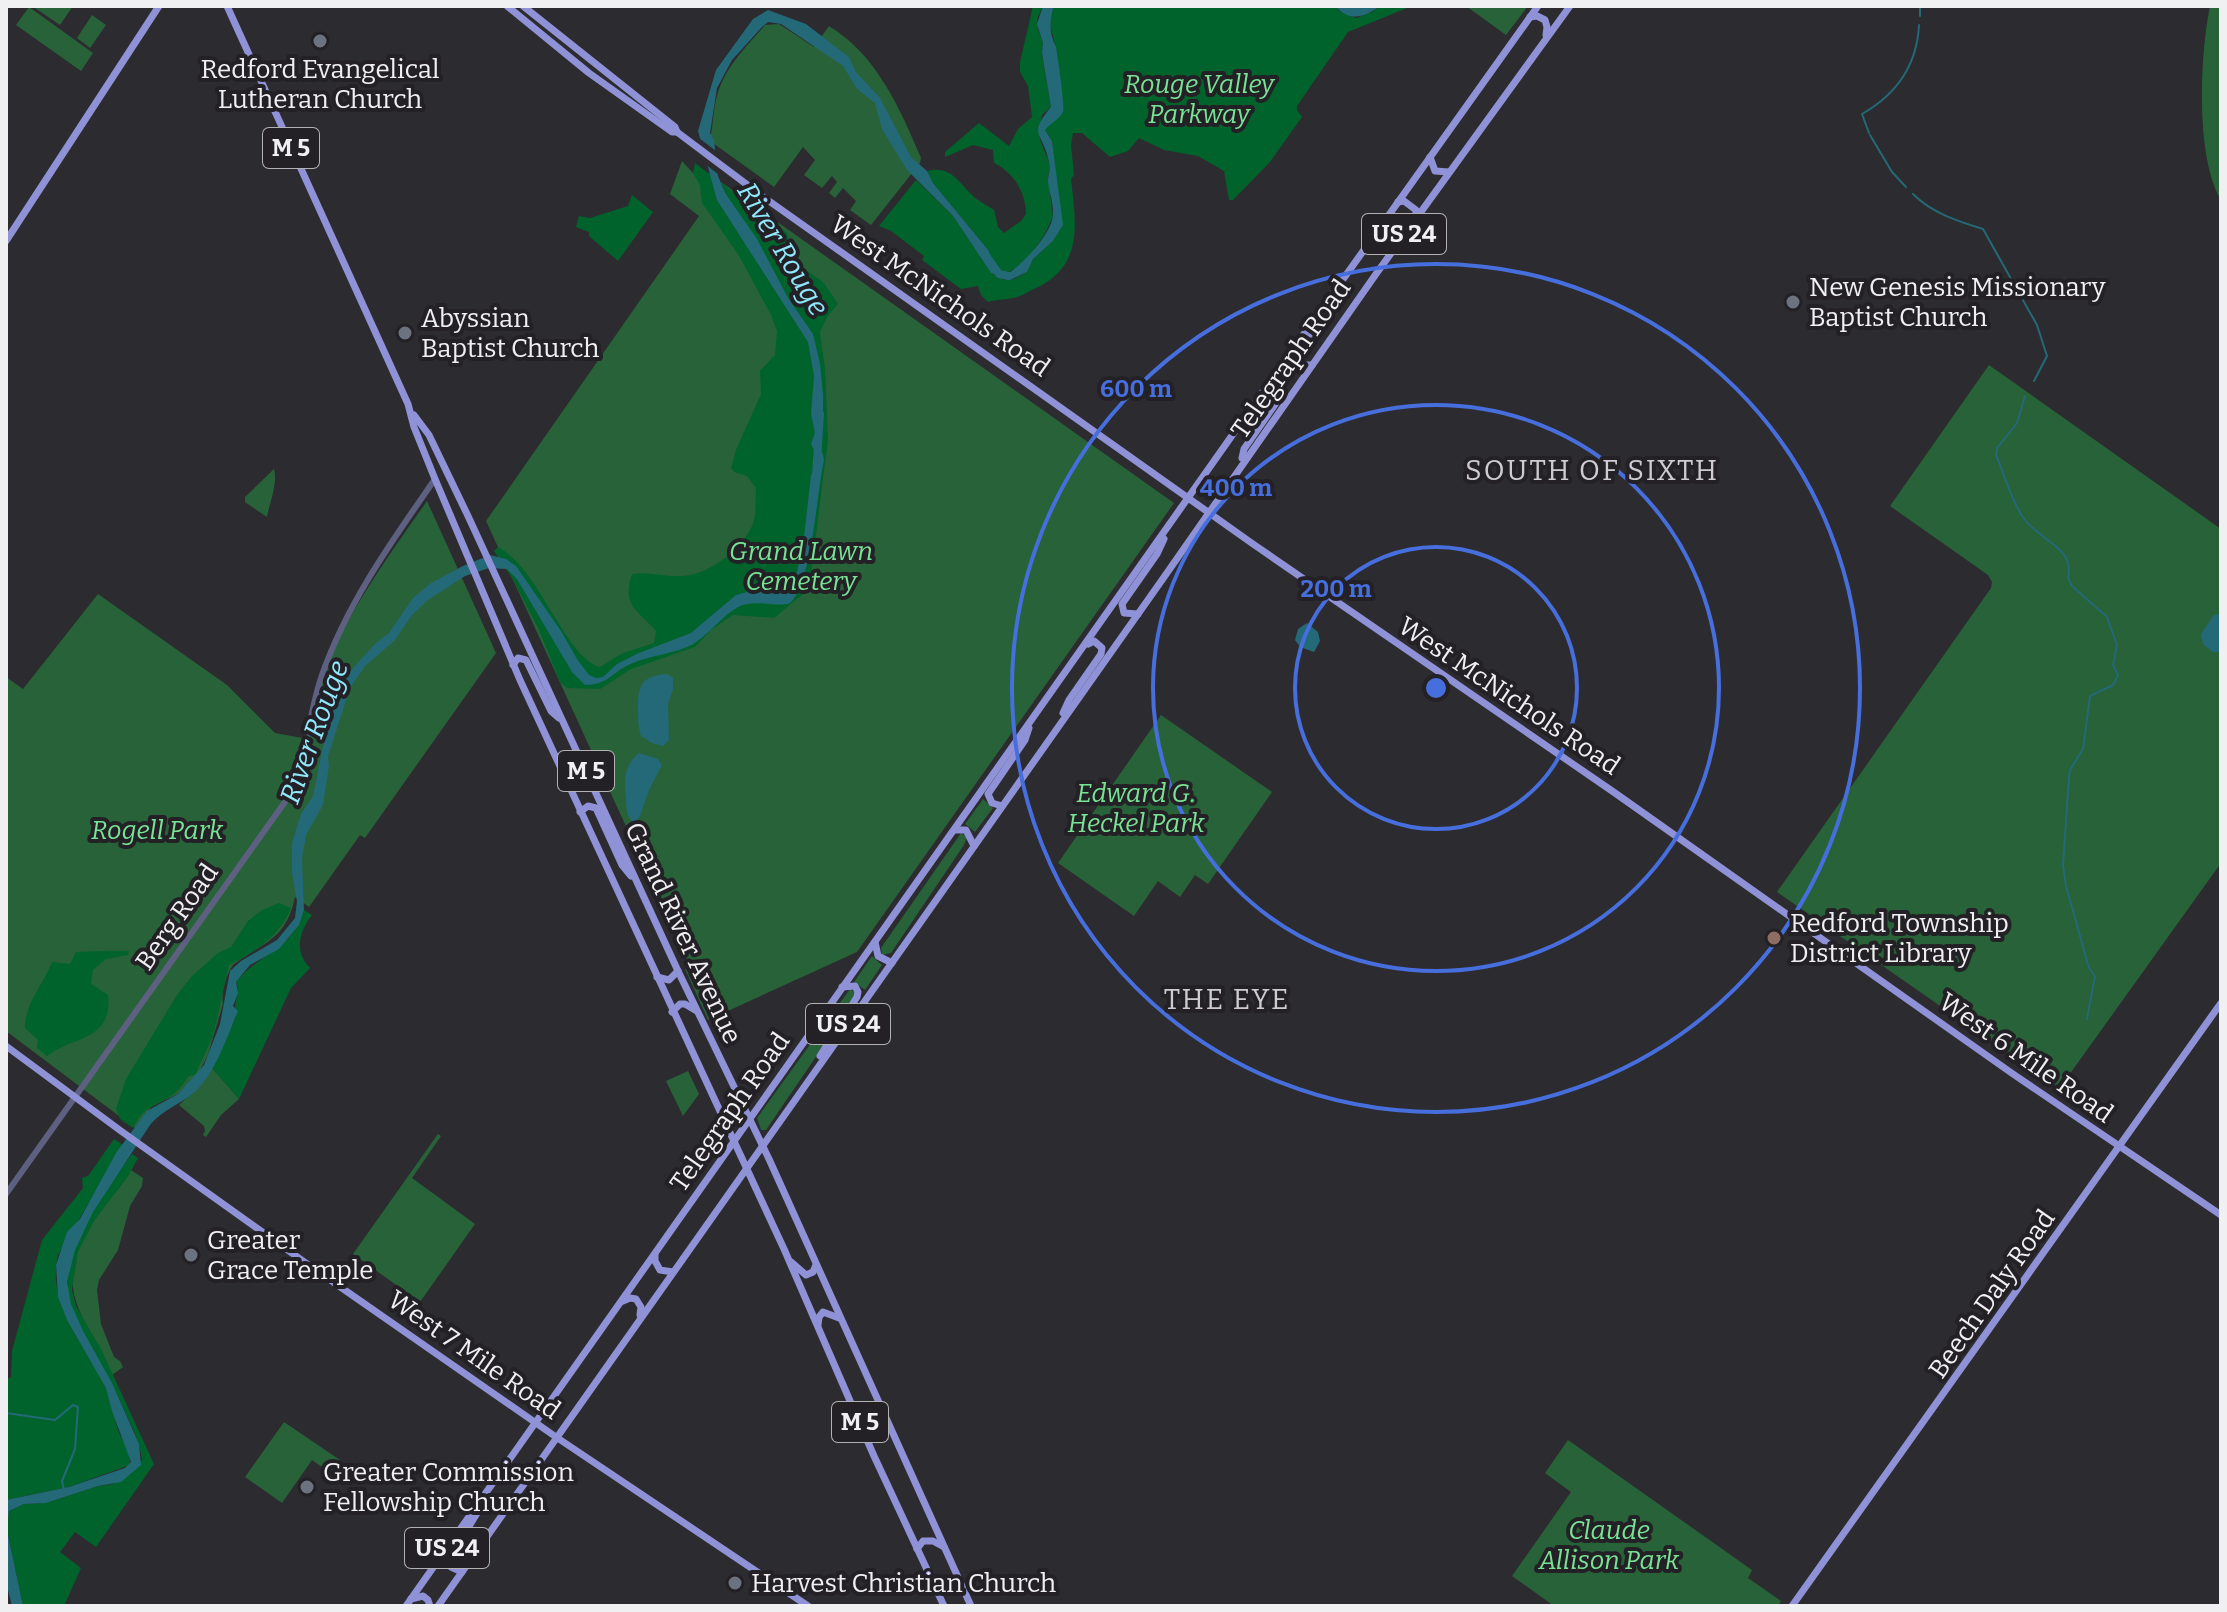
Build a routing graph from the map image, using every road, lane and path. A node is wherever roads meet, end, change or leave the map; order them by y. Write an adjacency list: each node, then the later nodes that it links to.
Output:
1 (159, 6): 14 (main road)
2 (227, 6): 18 (main road, Grand River Avenue / M 5)
3 (507, 6): 9 (main road, West McNichols Road)
4 (523, 6): 9 (main road, West McNichols Road)
5 (1538, 6): 7 (main road, Telegraph Road / US 24)
6 (1570, 6): 8 (main road, Telegraph Road / US 24)
7 (1529, 18): 8 (main road); 10 (main road, Telegraph Road / US 24)
8 (1542, 44): 11 (main road, Telegraph Road / US 24)
9 (677, 132): 24 (main road, West McNichols Road)
10 (1430, 157): 11 (main road); 12 (main road, Telegraph Road / US 24)
11 (1449, 172): 13 (main road, Telegraph Road / US 24)
12 (1398, 202): 13 (main road); 15 (main road, Telegraph Road / US 24)
13 (1416, 218): 16 (main road, Telegraph Road / US 24)
14 (6, 241)
15 (1323, 307): 16 (main road); 17 (main road, Telegraph Road / US 24)
16 (1312, 365): 19 (main road, Telegraph Road / US 24)
17 (1262, 394): 19 (main road, Telegraph Road); 24 (main road, Telegraph Road)
18 (412, 413): 20 (main road, Grand River Avenue / M 5); 21 (main road, Grand River Avenue / M 5)
19 (1241, 464): 25 (main road, Telegraph Road)
20 (446, 470): 21 (main road); 22 (main road, Grand River Avenue / M 5)
21 (435, 479): 23 (main road, Grand River Avenue / M 5); 51 (street, Berg Road)
22 (457, 494): 23 (main road); 30 (main road, Grand River Avenue / M 5)
23 (443, 498): 29 (main road, Grand River Avenue / M 5)
24 (1188, 498): 25 (main road, West McNichols Road); 26 (main road, Telegraph Road)
25 (1208, 513): 27 (main road, Telegraph Road); 37 (main road, West McNichols Road)
26 (1170, 525): 27 (main road, Telegraph Road); 28 (main road, Telegraph Road / US 24)
27 (1139, 612): 32 (main road, Telegraph Road / US 24)
28 (1086, 645): 31 (main road, Telegraph Road / US 24); 32 (main road)
29 (513, 665): 30 (main road); 33 (main road, Grand River Avenue / M 5)
30 (563, 722): 34 (main road, Grand River Avenue / M 5)
31 (1031, 722): 35 (main road); 38 (main road, Telegraph Road / US 24)
32 (1055, 730): 35 (main road, Telegraph Road / US 24)
33 (562, 774): 34 (main road); 36 (main road, Grand River Avenue / M 5)
34 (587, 774): 40 (main road, Grand River Avenue / M 5)
35 (1002, 806): 39 (main road, Telegraph Road / US 24)
36 (580, 812): 40 (main road); 44 (main road, Grand River Avenue / M 5)
37 (1653, 821): 55 (main road, West 6 Mile Road)
38 (955, 830): 39 (main road); 41 (main road, Telegraph Road / US 24)
39 (974, 846): 42 (main road, Telegraph Road / US 24)
40 (638, 884): 43 (main road, Grand River Avenue / M 5)
41 (875, 942): 42 (main road); 45 (main road, Telegraph Road / US 24)
42 (892, 963): 50 (main road, Telegraph Road / US 24)
43 (678, 971): 44 (main road); 47 (main road, Grand River Avenue / M 5)
44 (657, 977): 48 (main road, Grand River Avenue / M 5)
45 (842, 987): 50 (main road); 52 (main road, Telegraph Road / US 24)
46 (2221, 1003): 55 (main road, Beech Daly Road)
47 (697, 1011): 48 (main road); 52 (main road, Grand River Avenue / M 5)
48 (672, 1012): 53 (main road, Grand River Avenue / M 5)
49 (6, 1046): 51 (main road, West 7 Mile Road)
50 (813, 1073): 54 (main road, Telegraph Road / US 24)
51 (74, 1097): 57 (street, Berg Road); 67 (main road, West 7 Mile Road)
52 (750, 1119): 53 (main road, Telegraph Road / US 24); 54 (main road, Grand River Avenue / M 5)
53 (734, 1141): 56 (main road, Grand River Avenue / M 5); 59 (main road, Telegraph Road / US 24)
54 (763, 1146): 56 (main road, Telegraph Road / US 24); 61 (main road, Grand River Avenue / M 5)
55 (2120, 1148): 58 (main road, West 6 Mile Road); 79 (main road, Beech Daly Road)
56 (746, 1168): 60 (main road, Grand River Avenue / M 5); 62 (main road, Telegraph Road / US 24)
57 (6, 1194)
58 (2221, 1215)
59 (655, 1255): 62 (main road); 63 (main road, Telegraph Road / US 24)
60 (789, 1261): 61 (main road); 66 (main road, Grand River Avenue / M 5)
61 (816, 1265): 65 (main road, Grand River Avenue / M 5)
62 (673, 1272): 64 (main road, Telegraph Road / US 24)
63 (622, 1301): 64 (main road); 67 (main road, Telegraph Road / US 24)
64 (640, 1317): 68 (main road, Telegraph Road / US 24)
65 (840, 1319): 66 (main road); 70 (main road, Grand River Avenue / M 5)
66 (817, 1327): 71 (main road, Grand River Avenue / M 5)
67 (536, 1422): 68 (main road, West 7 Mile Road); 69 (main road, Telegraph Road / US 24)
68 (556, 1437): 72 (main road, Telegraph Road / US 24); 76 (main road, West 7 Mile Road)
69 (487, 1489): 72 (main road); 73 (main road, Telegraph Road / US 24)
70 (944, 1547): 71 (main road); 78 (main road, Grand River Avenue / M 5)
71 (917, 1549): 77 (main road, Grand River Avenue / M 5)
72 (462, 1572): 75 (main road, Telegraph Road / US 24)
73 (409, 1603): 74 (main road)
74 (430, 1606)
75 (438, 1606)
76 (808, 1606)
77 (944, 1606)
78 (971, 1606)
79 (1792, 1606)

